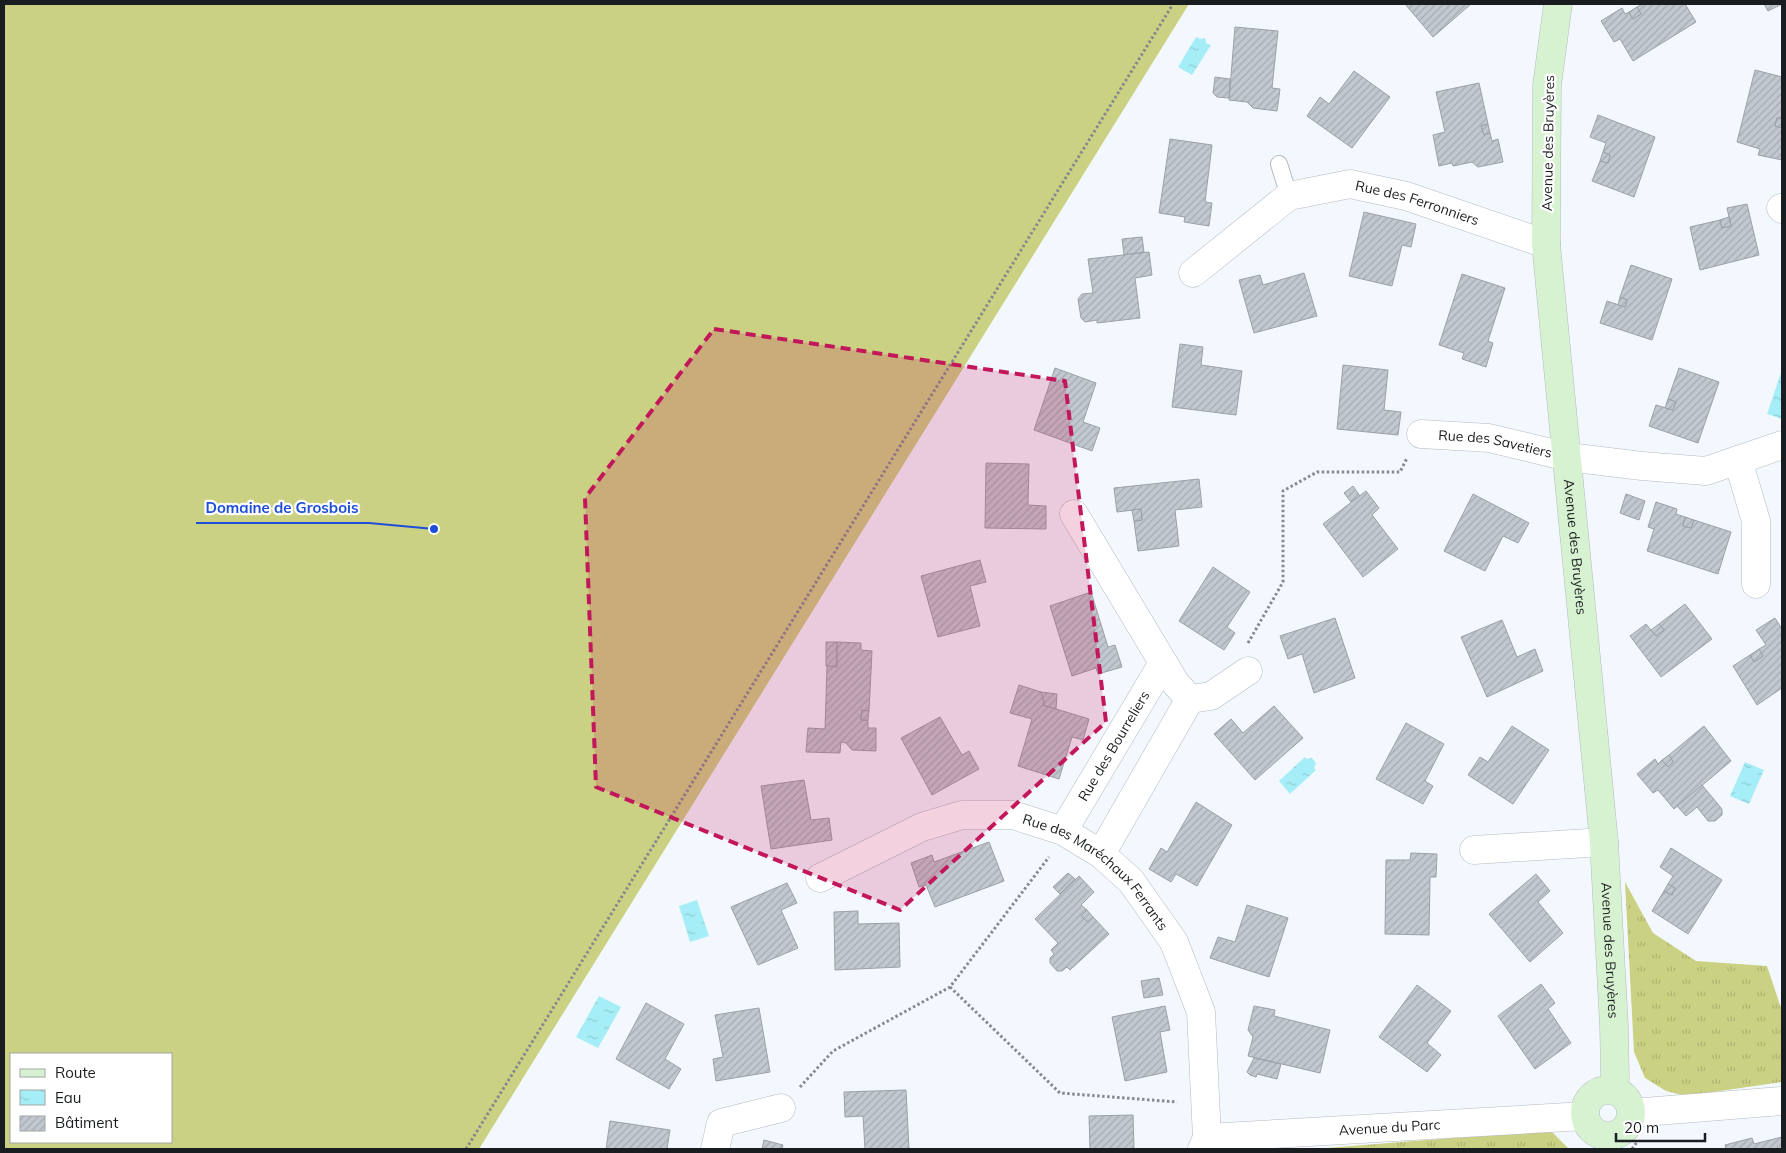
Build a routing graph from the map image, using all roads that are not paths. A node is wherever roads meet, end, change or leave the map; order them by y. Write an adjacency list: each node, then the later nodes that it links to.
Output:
1 (1558, 4): 4 (street, Avenue des Bruyères)
2 (1279, 164): 3 (lane)
3 (1289, 196): 4 (street, Rue des Ferronniers); 5 (street, Rue des Ferronniers)
4 (1546, 244): 8 (street, Avenue des Bruyères)
5 (1193, 273)
6 (1421, 434): 8 (street, Rue des Savetiers)
7 (1782, 445): 9 (street, Rue des Savetiers)
8 (1568, 456): 9 (street, Rue des Savetiers); 16 (street, Avenue des Bruyères)
9 (1738, 460): 11 (street)
10 (1074, 514): 12 (street)
11 (1756, 584)
12 (1163, 662): 14 (street); 15 (street, Rue des Bourreliers)
13 (1248, 672): 14 (street)
14 (1190, 699): 18 (street)
15 (1063, 830): 18 (street, Rue des Maréchaux Ferrants); 19 (street, Rue des Maréchaux Ferrants)
16 (1604, 842): 17 (street); 20 (street, Avenue des Bruyères)
17 (1474, 850)
18 (1101, 854): 26 (street, Rue des Maréchaux Ferrants)
19 (820, 878)
20 (1612, 1090): 23 (street); 24 (street)
21 (1782, 1100): 23 (street)
22 (781, 1108): 27 (street)
23 (1632, 1113): 25 (street)
24 (1585, 1116): 25 (street); 26 (street, Avenue du Parc)
25 (1607, 1143)
26 (1204, 1144)
27 (715, 1149)

